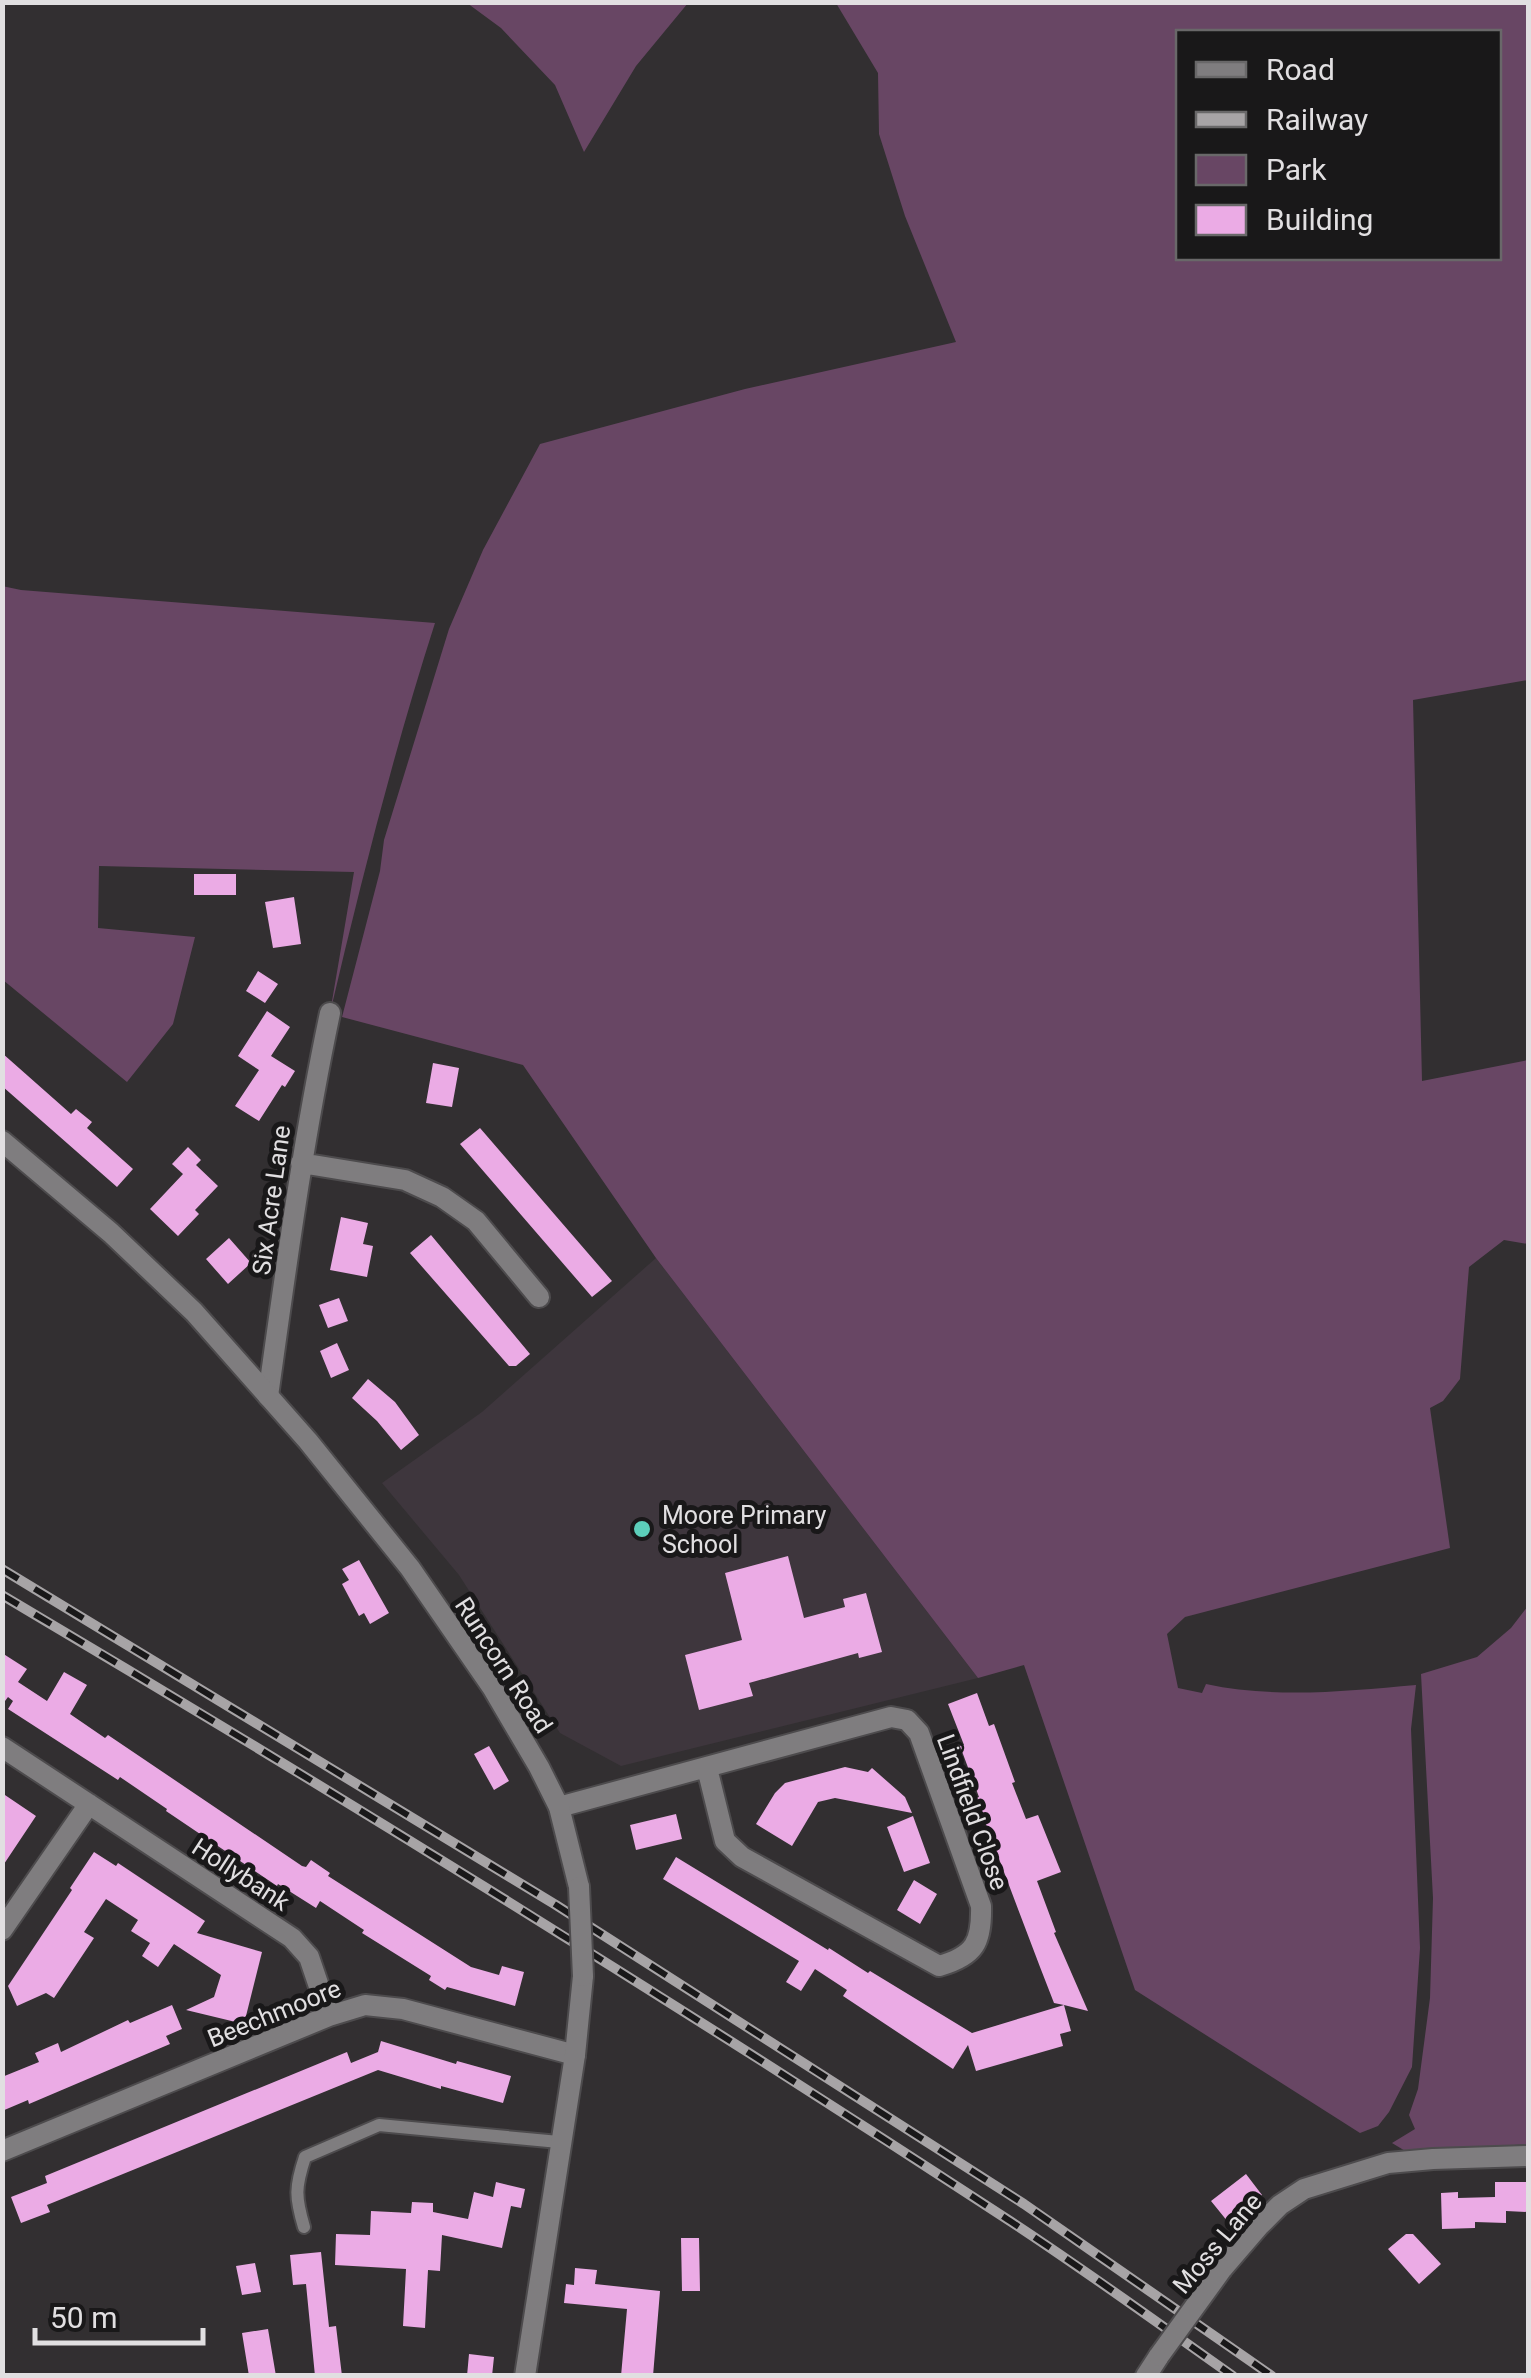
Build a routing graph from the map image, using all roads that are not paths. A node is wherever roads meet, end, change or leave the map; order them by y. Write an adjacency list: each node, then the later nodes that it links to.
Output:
1 (330, 1013): 3 (street, Six Acre Lane)
2 (2, 1141): 5 (street, Runcorn Road)
3 (301, 1163): 4 (street); 5 (street, Six Acre Lane)
4 (539, 1297)
5 (268, 1396): 9 (street, Runcorn Road)
6 (2, 1747): 8 (street, Hollybank)
7 (707, 1768): 7 (street, Lindfield Close); 9 (street, Lindfield Close)
8 (89, 1804): 10 (street); 11 (street, Hollybank)
9 (559, 1807): 12 (street, Runcorn Road, bridge)
10 (2, 1930)
11 (329, 2016): 12 (street, Beechmoore); 14 (street, Beechmoore)
12 (575, 2055): 13 (street, Runcorn Road)
13 (560, 2142): 16 (lane); 17 (street, Runcorn Road)
14 (2, 2152)
15 (1528, 2156): 18 (street, Moss Lane, bridge)
16 (304, 2227)
17 (524, 2376)
18 (1146, 2376)

